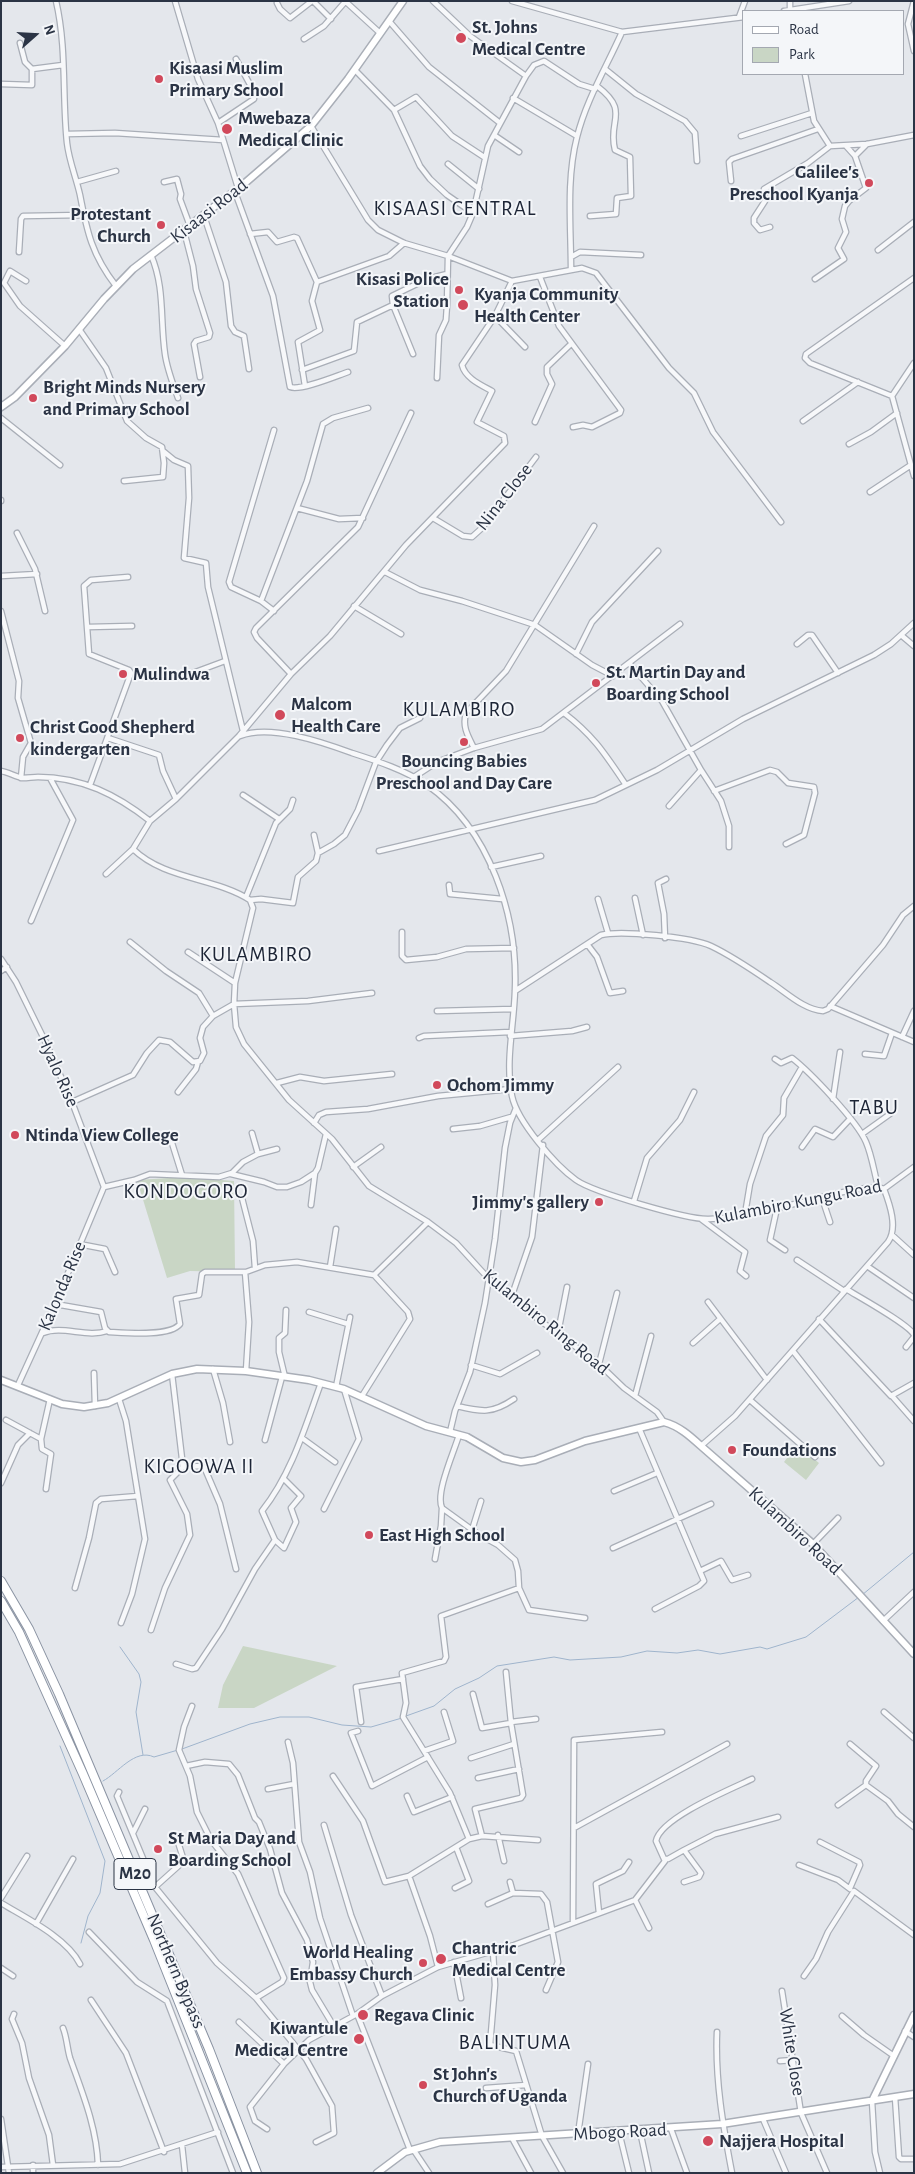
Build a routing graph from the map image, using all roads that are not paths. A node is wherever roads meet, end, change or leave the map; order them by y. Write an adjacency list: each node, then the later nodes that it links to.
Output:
1 (56, 1): 21 (street)
2 (175, 1): 32 (street)
3 (312, 1): 10 (street); 13 (street)
4 (345, 1): 13 (street); 16 (street)
5 (403, 1): 14 (street, Kisaasi Road)
6 (433, 1): 26 (street)
7 (512, 1): 15 (street)
8 (849, 1): 11 (street)
9 (914, 1): 19 (street)
10 (277, 2)
11 (796, 10)
12 (741, 17): 15 (street)
13 (332, 19): 17 (street)
14 (389, 22): 16 (street, Kisaasi Road); 33 (street)
15 (622, 32): 23 (street)
16 (380, 33): 24 (street, Kisaasi Road)
17 (304, 39)
18 (20, 42): 22 (street)
19 (914, 51)
20 (236, 59): 32 (street)
21 (63, 65): 22 (street); 36 (street)
22 (32, 69): 27 (street)
23 (605, 69): 28 (street); 48 (street)
24 (355, 70): 30 (street); 34 (street, Kisaasi Road)
25 (805, 75): 31 (street)
26 (526, 76): 28 (street); 29 (street)
27 (1, 84)
28 (596, 88): 39 (street); 59 (street)
29 (513, 98): 33 (street); 39 (street)
30 (394, 110): 47 (street); 56 (street)
31 (812, 113): 35 (street); 40 (street)
32 (218, 123): 41 (street)
33 (500, 123): 37 (street)
34 (311, 126): 55 (street, Kisaasi Road); 65 (street)
35 (818, 129): 43 (street); 51 (street)
36 (66, 134): 41 (street); 52 (street)
37 (494, 135): 45 (street); 47 (street)
38 (914, 135): 42 (street)
39 (576, 136): 71 (street)
40 (741, 136)
41 (223, 140): 55 (street)
42 (866, 144): 44 (street); 46 (street)
43 (830, 146): 44 (street); 62 (street)
44 (846, 146): 46 (street)
45 (518, 152)
46 (855, 156): 75 (street)
47 (484, 157): 54 (street)
48 (697, 161)
49 (448, 164): 54 (street)
50 (116, 171): 52 (street)
51 (730, 181)
52 (77, 182): 57 (street)
53 (164, 182): 61 (street)
54 (480, 189): 56 (street)
55 (236, 190): 58 (street, Kisaasi Road); 64 (street)
56 (473, 213): 70 (street)
57 (83, 215): 67 (street); 80 (street)
58 (204, 216): 61 (street, Kisaasi Road); 89 (street)
59 (590, 216)
60 (914, 222): 66 (street)
61 (190, 226): 63 (street, Kisaasi Road)
62 (770, 227)
63 (184, 231): 68 (street, Kisaasi Road); 93 (street)
64 (250, 234): 79 (street); 96 (street)
65 (404, 244): 70 (street); 79 (street)
66 (878, 250)
67 (19, 252)
68 (152, 255): 80 (street, Kisaasi Road); 98 (street)
69 (641, 255): 71 (street)
70 (448, 256): 73 (street); 78 (street)
71 (571, 258): 72 (street)
72 (571, 270): 74 (street); 119 (street)
73 (447, 274): 81 (street); 94 (street)
74 (540, 277): 78 (street); 84 (street)
75 (816, 279)
76 (912, 280): 95 (street)
77 (26, 281): 85 (street)
78 (512, 281): 82 (street)
79 (317, 282): 90 (street)
80 (116, 286): 83 (street, Kisaasi Road)
81 (393, 305): 87 (street); 90 (street)
82 (496, 316): 86 (street); 118 (street)
83 (79, 329): 85 (street, Kisaasi Road); 109 (street)
84 (571, 344): 105 (street); 106 (street)
85 (65, 346): 99 (street, Kisaasi Road)
86 (525, 347)
87 (413, 354)
88 (912, 365): 92 (street); 97 (street)
89 (249, 369)
90 (302, 370): 96 (street)
91 (348, 372): 96 (street)
92 (914, 373)
93 (200, 377)
94 (438, 378)
95 (858, 382): 97 (street); 104 (street)
96 (305, 386)
97 (892, 396): 102 (street)
98 (178, 398)
99 (1, 407)
100 (368, 408): 116 (street)
101 (411, 413): 117 (street)
102 (897, 413): 108 (street); 112 (street)
103 (1, 418): 111 (street)
104 (803, 421)
105 (535, 422)
106 (573, 427)
107 (274, 430): 127 (street)
108 (849, 444)
109 (163, 451): 114 (street); 142 (street)
110 (536, 457): 118 (street, Nina Close)
111 (60, 465)
112 (911, 465): 113 (street); 115 (street)
113 (914, 476)
114 (124, 481)
115 (870, 492)
116 (297, 508): 117 (street); 127 (street)
117 (363, 518): 129 (street)
118 (433, 518): 123 (street)
119 (781, 522)
120 (594, 526): 135 (street)
121 (17, 532): 124 (street)
122 (658, 551): 141 (street)
123 (385, 572): 128 (street); 135 (street)
124 (36, 574): 125 (street); 131 (street)
125 (1, 576)
126 (128, 577): 136 (street)
127 (261, 601): 129 (street)
128 (354, 606): 137 (street); 145 (street)
129 (274, 610): 145 (street)
130 (1, 611): 159 (street)
131 (44, 611)
132 (914, 623): 138 (street)
133 (680, 624): 143 (street)
134 (132, 626): 136 (street)
135 (535, 626): 141 (street); 153 (street)
136 (88, 627): 152 (street)
137 (401, 634)
138 (901, 635): 140 (street); 144 (street)
139 (797, 644): 144 (street)
140 (914, 646)
141 (576, 654): 146 (street)
142 (225, 661): 147 (street); 150 (street)
143 (630, 663): 146 (street); 154 (street)
144 (838, 673): 154 (street)
145 (291, 674): 150 (street)
146 (613, 676): 148 (street)
147 (190, 677)
148 (564, 713): 153 (street); 162 (street)
149 (420, 718): 155 (street)
150 (243, 731): 151 (street)
151 (239, 736): 155 (street, Kulambiro Kungu Road); 165 (street)
152 (108, 738): 161 (street); 165 (street)
153 (474, 748): 158 (street)
154 (690, 752): 156 (street); 162 (street)
155 (376, 762): 158 (street, Kulambiro Kungu Road); 176 (street)
156 (701, 770): 163 (street); 167 (street)
157 (1, 771): 159 (street)
158 (414, 777): 170 (street, Kulambiro Kungu Road)
159 (21, 778): 160 (street)
160 (50, 778): 161 (street); 187 (street)
161 (90, 785): 169 (street)
162 (626, 785): 170 (street)
163 (714, 791): 172 (street); 173 (street)
164 (243, 795): 168 (street)
165 (176, 799): 169 (street)
166 (293, 800): 168 (street)
167 (669, 806)
168 (278, 819): 183 (street)
169 (150, 821): 174 (street)
170 (470, 829): 175 (street); 178 (street, Kulambiro Kungu Road)
171 (314, 835): 176 (street)
172 (786, 844)
173 (730, 847)
174 (133, 849): 179 (street); 183 (street)
175 (379, 851)
176 (318, 853): 183 (street)
177 (541, 856): 178 (street)
178 (491, 867): 184 (street, Kulambiro Kungu Road)
179 (106, 874)
180 (666, 878): 191 (street)
181 (449, 885): 184 (street)
182 (635, 898): 190 (street)
183 (248, 899): 199 (street, Kulambiro Ring Road)
184 (502, 899): 194 (street, Kulambiro Kungu Road)
185 (598, 899): 189 (street)
186 (914, 906): 204 (street)
187 (31, 921)
188 (402, 932): 194 (street)
189 (608, 934): 190 (street); 193 (street)
190 (643, 934): 191 (street)
191 (666, 938): 204 (street)
192 (130, 942): 208 (street)
193 (587, 944): 200 (street); 201 (street)
194 (514, 948): 200 (street, Kulambiro Kungu Road)
195 (188, 952): 199 (street)
196 (1, 959): 197 (street, Hyalo Rise)
197 (7, 967): 198 (street); 227 (street, Hyalo Rise)
198 (1, 971)
199 (235, 984): 203 (street, Kulambiro Ring Road)
200 (515, 991): 205 (street, Kulambiro Kungu Road)
201 (623, 991)
202 (372, 993): 203 (street)
203 (234, 1004): 208 (street); 222 (street, Kulambiro Ring Road)
204 (830, 1006): 210 (street)
205 (513, 1008): 206 (street); 211 (street, Kulambiro Kungu Road)
206 (437, 1011)
207 (914, 1011): 212 (street)
208 (213, 1016): 218 (street)
209 (587, 1027): 211 (street)
210 (892, 1033): 212 (street); 216 (street)
211 (510, 1034): 213 (street); 223 (street, Kulambiro Kungu Road)
212 (902, 1037): 214 (street)
213 (419, 1038)
214 (914, 1042)
215 (840, 1052): 226 (street)
216 (865, 1054)
217 (775, 1060): 220 (street)
218 (198, 1062): 224 (street); 227 (street)
219 (618, 1067): 237 (street)
220 (802, 1067): 226 (street); 257 (street)
221 (392, 1074): 222 (street)
222 (277, 1083): 232 (street, Kulambiro Ring Road)
223 (511, 1089): 228 (street, Kulambiro Kungu Road); 232 (street)
224 (178, 1092)
225 (694, 1092): 254 (street)
226 (833, 1099): 231 (street)
227 (72, 1102): 250 (street, Hyalo Rise)
228 (516, 1108): 230 (street); 237 (street, Kulambiro Kungu Road)
229 (890, 1114): 236 (street)
230 (511, 1117): 233 (street); 274 (street)
231 (850, 1119): 236 (street); 241 (street)
232 (314, 1123): 235 (street, Kulambiro Ring Road)
233 (453, 1129)
234 (252, 1133): 243 (street)
235 (326, 1134): 244 (street, Kulambiro Ring Road); 246 (street)
236 (862, 1134): 249 (street)
237 (538, 1140): 239 (street, Kulambiro Kungu Road)
238 (172, 1143): 248 (street)
239 (543, 1145): 254 (street, Kulambiro Kungu Road); 278 (street)
240 (381, 1147): 244 (street)
241 (802, 1147)
242 (278, 1149): 243 (street)
243 (258, 1154): 247 (street)
244 (353, 1167): 259 (street, Kulambiro Ring Road)
245 (914, 1167): 251 (street, Kulambiro Kungu Road)
246 (315, 1173): 247 (street); 255 (street)
247 (230, 1174): 248 (street)
248 (182, 1175): 250 (street)
249 (878, 1186): 251 (street, Kulambiro Kungu Road); 253 (street, Kulambiro Kungu Road)
250 (104, 1187): 263 (street, Kalonda Rise)
251 (884, 1189): 262 (street)
252 (242, 1198): 269 (street)
253 (822, 1198): 256 (street, Kulambiro Kungu Road); 260 (street)
254 (634, 1201): 258 (street, Kulambiro Kungu Road)
255 (311, 1205)
256 (777, 1208): 257 (street, Kulambiro Kungu Road); 264 (street)
257 (744, 1214): 258 (street, Kulambiro Kungu Road)
258 (702, 1219): 273 (street)
259 (428, 1222): 272 (street); 274 (street, Kulambiro Ring Road)
260 (830, 1222)
261 (336, 1229): 268 (street)
262 (892, 1235): 265 (street); 267 (street)
263 (79, 1244): 270 (street); 281 (street, Kalonda Rise)
264 (785, 1250)
265 (914, 1255)
266 (797, 1260): 276 (street)
267 (867, 1266): 276 (street); 279 (street)
268 (330, 1267): 269 (street); 272 (street)
269 (255, 1268): 271 (street)
270 (115, 1272)
271 (245, 1272): 288 (street); 300 (street)
272 (374, 1275): 311 (street)
273 (746, 1276)
274 (489, 1279): 278 (street, Kulambiro Ring Road); 298 (street)
275 (567, 1287): 290 (street)
276 (845, 1290): 286 (street); 292 (street)
277 (617, 1293): 297 (street)
278 (511, 1298): 290 (street, Kulambiro Ring Road)
279 (914, 1298)
280 (708, 1302): 285 (street)
281 (55, 1304): 288 (street); 289 (street, Kalonda Rise)
282 (286, 1310): 303 (street)
283 (309, 1312): 287 (street)
284 (350, 1317): 287 (street)
285 (720, 1319): 293 (street); 305 (street)
286 (819, 1319): 295 (street); 313 (street)
287 (348, 1324): 309 (street)
288 (107, 1331): 289 (street)
289 (43, 1333): 308 (street, Kalonda Rise)
290 (558, 1333): 297 (street, Kulambiro Ring Road)
291 (651, 1336): 312 (street)
292 (914, 1336): 294 (street)
293 (693, 1343)
294 (906, 1347)
295 (793, 1351): 305 (street); 334 (street)
296 (537, 1353): 298 (street)
297 (599, 1364): 312 (street, Kulambiro Ring Road)
298 (471, 1365): 318 (street)
299 (212, 1368): 300 (street); 302 (street); 330 (street)
300 (246, 1371): 303 (street)
301 (94, 1373): 319 (street)
302 (172, 1374): 315 (street); 335 (street)
303 (284, 1377): 306 (street); 329 (street)
304 (1, 1380): 308 (street)
305 (768, 1380): 317 (street)
306 (321, 1383): 309 (street); 328 (street)
307 (914, 1383): 313 (street)
308 (18, 1385): 314 (street)
309 (336, 1387): 310 (street)
310 (344, 1389): 311 (street); 345 (street)
311 (362, 1396): 324 (street)
312 (635, 1396): 322 (street, Kulambiro Ring Road)
313 (892, 1396): 321 (street)
314 (50, 1399): 319 (street); 327 (street)
315 (120, 1399): 319 (street); 341 (street)
316 (514, 1399): 318 (street)
317 (750, 1400): 331 (street); 332 (street)
318 (457, 1406): 324 (street)
319 (95, 1407)
320 (6, 1420): 325 (street)
321 (914, 1420)
322 (664, 1422): 323 (street); 331 (street, Kulambiro Road)
323 (639, 1428): 326 (street); 336 (street)
324 (450, 1432): 326 (street)
325 (30, 1433): 327 (street); 338 (street)
326 (459, 1435): 344 (street)
327 (41, 1438): 339 (street)
328 (302, 1438): 333 (street); 337 (street)
329 (265, 1440)
330 (230, 1442)
331 (701, 1446): 350 (street, Kulambiro Road)
332 (814, 1457)
333 (336, 1462)
334 (881, 1463)
335 (183, 1467): 353 (street); 365 (street)
336 (657, 1473): 340 (street); 347 (street)
337 (284, 1480): 349 (street); 349 (street)
338 (1, 1483)
339 (46, 1489)
340 (614, 1491)
341 (138, 1496): 357 (street); 364 (street)
342 (481, 1501): 348 (street)
343 (711, 1504): 347 (street)
344 (442, 1508): 348 (street); 352 (street)
345 (324, 1509)
346 (838, 1518): 350 (street)
347 (676, 1520): 351 (street); 354 (street)
348 (472, 1530): 358 (street)
349 (275, 1540): 367 (street)
350 (813, 1544): 363 (street, Kulambiro Road)
351 (613, 1548)
352 (435, 1559)
353 (236, 1569)
354 (700, 1571): 355 (street); 361 (street)
355 (748, 1575)
356 (1, 1581): 499 (highway, Northern Bypass / M20)
357 (75, 1588)
358 (519, 1588): 362 (street); 369 (street)
359 (914, 1592): 363 (street)
360 (1, 1601): 498 (highway, Northern Bypass / M20)
361 (655, 1609)
362 (585, 1618)
363 (883, 1621): 366 (street, Kulambiro Road)
364 (121, 1623)
365 (152, 1630)
366 (914, 1654)
367 (176, 1664)
368 (506, 1672): 376 (street)
369 (403, 1679): 375 (street); 384 (street)
370 (473, 1694): 376 (street)
371 (192, 1706): 387 (street)
372 (444, 1712): 384 (street)
373 (884, 1712): 379 (street)
374 (536, 1719): 376 (street)
375 (361, 1722)
376 (511, 1722): 381 (street)
377 (358, 1731): 385 (street)
378 (662, 1732): 403 (street)
379 (914, 1738)
380 (288, 1742): 392 (street)
381 (514, 1744): 386 (street); 388 (street)
382 (727, 1744): 403 (street)
383 (850, 1744): 393 (street)
384 (424, 1751): 385 (street)
385 (428, 1757): 397 (street)
386 (471, 1758)
387 (186, 1766): 447 (street); 455 (street)
388 (518, 1769): 390 (street); 406 (street)
389 (334, 1776): 419 (street)
390 (478, 1778)
391 (752, 1779): 415 (street)
392 (294, 1784): 394 (street); 451 (street)
393 (866, 1785): 398 (street); 402 (street)
394 (268, 1790)
395 (119, 1792): 404 (street)
396 (407, 1796): 397 (street)
397 (452, 1797): 408 (street)
398 (838, 1806)
399 (145, 1809): 404 (street)
400 (778, 1817): 412 (street)
401 (324, 1825): 446 (street)
402 (914, 1827)
403 (574, 1828): 431 (street)
404 (133, 1833): 422 (street)
405 (498, 1835): 406 (street); 409 (street); 416 (street)
406 (482, 1836): 408 (street)
407 (177, 1839): 422 (street)
408 (469, 1839): 411 (street)
409 (538, 1840)
410 (820, 1842): 424 (street)
411 (456, 1847): 419 (street); 423 (street)
412 (684, 1850): 415 (street); 421 (street)
413 (26, 1856): 426 (street)
414 (73, 1858): 432 (street)
415 (665, 1858): 427 (street)
416 (504, 1861)
417 (629, 1862): 430 (street)
418 (799, 1865): 424 (street)
419 (410, 1876): 441 (street)
420 (510, 1882): 425 (street)
421 (684, 1882)
422 (155, 1887): 447 (street)
423 (456, 1888)
424 (852, 1890): 436 (street); 443 (street)
425 (514, 1894): 429 (street); 434 (street)
426 (1, 1898)
427 (635, 1900): 430 (street); 433 (street)
428 (1, 1903): 432 (street)
429 (488, 1904)
430 (599, 1913): 431 (street)
431 (573, 1922): 434 (street)
432 (36, 1924): 439 (street)
433 (649, 1928)
434 (550, 1930): 437 (street); 444 (street)
435 (89, 1932): 478 (street)
436 (914, 1936)
437 (493, 1951): 438 (street); 466 (street)
438 (454, 1962): 441 (street); 448 (street)
439 (80, 1964)
440 (1, 1968): 442 (street)
441 (438, 1968): 446 (street)
442 (13, 1976)
443 (804, 1976)
444 (546, 1990)
445 (782, 1991): 462 (street, White Close)
446 (382, 1996): 451 (street)
447 (256, 1998): 460 (street)
448 (461, 1998)
449 (90, 2000): 486 (street)
450 (14, 2014): 489 (street)
451 (355, 2015): 455 (street); 485 (street)
452 (914, 2015): 457 (street)
453 (842, 2016): 461 (street)
454 (239, 2022): 464 (street)
455 (333, 2025): 460 (street)
456 (63, 2028): 490 (street)
457 (906, 2031): 459 (street); 461 (street)
458 (717, 2032): 474 (street)
459 (914, 2037)
460 (298, 2050): 464 (street); 483 (street)
461 (894, 2056): 470 (street)
462 (793, 2060): 463 (street); 471 (street, White Close)
463 (780, 2061)
464 (284, 2064): 475 (street)
465 (588, 2064): 480 (street)
466 (526, 2084): 467 (street); 481 (street)
467 (486, 2088)
468 (914, 2094): 469 (street, Mbogo Road)
469 (895, 2097): 470 (street, Mbogo Road); 487 (street)
470 (870, 2101): 471 (street, Mbogo Road); 510 (street)
471 (801, 2114): 473 (street, Mbogo Road); 509 (street, White Close)
472 (1, 2119): 491 (street)
473 (763, 2119): 474 (street, Mbogo Road); 508 (street)
474 (722, 2124): 476 (street, Mbogo Road); 507 (street)
475 (267, 2129)
476 (671, 2129): 477 (street, Mbogo Road); 506 (street)
477 (640, 2131): 479 (street, Mbogo Road); 505 (street)
478 (218, 2132): 484 (street); 497 (street)
479 (619, 2132): 480 (street, Mbogo Road); 504 (street)
480 (578, 2134): 481 (street, Mbogo Road)
481 (542, 2136): 482 (street, Mbogo Road); 503 (street)
482 (512, 2138): 485 (street, Mbogo Road); 502 (street)
483 (316, 2142)
484 (182, 2145): 486 (street); 496 (street)
485 (411, 2149): 500 (street, Mbogo Road); 501 (street)
486 (164, 2152): 490 (street)
487 (914, 2159)
488 (34, 2165): 489 (street); 491 (street); 494 (street)
489 (53, 2165): 490 (street)
490 (99, 2165): 495 (street)
491 (9, 2166): 492 (street); 493 (street)
492 (1, 2167)
493 (9, 2173)
494 (33, 2173)
495 (102, 2173)
496 (185, 2173)
497 (233, 2173)
498 (247, 2173)
499 (257, 2173)
500 (377, 2173)
501 (429, 2173)
502 (532, 2173)
503 (563, 2173)
504 (629, 2173)
505 (649, 2173)
506 (687, 2173)
507 (732, 2173)
508 (786, 2173)
509 (827, 2173)
510 (880, 2173)

